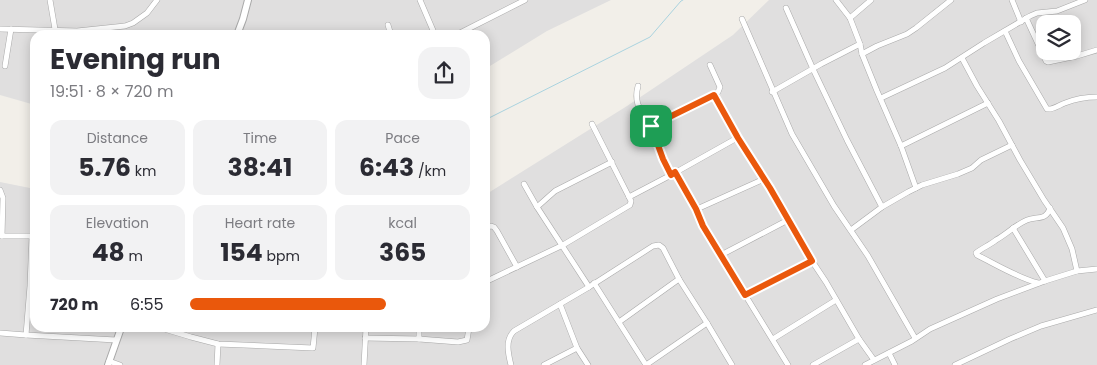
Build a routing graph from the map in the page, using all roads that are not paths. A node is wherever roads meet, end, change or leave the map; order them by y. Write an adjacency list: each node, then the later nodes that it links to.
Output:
1 (58, 0): 11 (street)
2 (157, 0): 17 (street)
3 (248, 0): 22 (street)
4 (420, 0): 24 (street)
5 (526, 0): 25 (street)
6 (836, 0): 13 (street)
7 (871, 0): 13 (street)
8 (951, 0): 30 (street)
9 (1012, 0): 15 (street)
10 (1084, 0): 15 (street)
11 (50, 1): 20 (street)
12 (786, 8): 34 (street)
13 (850, 18): 28 (street)
14 (742, 19): 36 (street)
15 (1024, 20): 27 (street); 29 (street)
16 (388, 25): 23 (street)
17 (111, 28): 21 (street)
18 (0, 29): 19 (street)
19 (11, 29): 26 (street); 33 (street)
20 (55, 30)
21 (88, 30)
22 (239, 30)
23 (390, 30)
24 (432, 30)
25 (466, 30)
26 (30, 31)
27 (1005, 31): 31 (street); 38 (street)
28 (860, 44): 30 (street); 34 (street)
29 (1097, 50)
30 (862, 54): 39 (street)
31 (962, 58): 39 (street); 40 (street)
32 (710, 65): 37 (street)
33 (5, 66)
34 (813, 69): 36 (street); 54 (street)
35 (638, 86): 42 (street)
36 (772, 92): 60 (street)
37 (714, 95): 42 (street); 43 (street)
38 (1097, 97)
39 (881, 98): 44 (street)
40 (988, 103): 44 (street); 45 (street)
41 (592, 124): 46 (street)
42 (651, 126): 47 (street)
43 (738, 138): 47 (street); 48 (street)
44 (901, 146): 50 (street)
45 (1012, 146): 50 (street); 55 (street)
46 (612, 162): 52 (street); 53 (street)
47 (673, 174): 52 (street); 56 (street)
48 (764, 179): 56 (street); 57 (street)
49 (524, 184): 53 (street)
50 (916, 188): 54 (street)
51 (0, 190): 61 (street)
52 (629, 197): 63 (street)
53 (537, 207): 63 (street)
54 (882, 207): 60 (street)
55 (1050, 208): 59 (street); 68 (street)
56 (696, 209): 64 (street)
57 (788, 220): 64 (street); 65 (street)
58 (490, 226): 66 (street)
59 (1013, 228): 71 (street); 72 (street)
60 (851, 230): 90 (street)
61 (1, 236): 62 (street)
62 (30, 236)
63 (563, 245): 66 (street); 73 (street)
64 (721, 255): 74 (street)
65 (812, 261): 74 (street); 75 (street)
66 (517, 266): 69 (street)
67 (1097, 269): 68 (street)
68 (1077, 271): 71 (street)
69 (490, 280)
70 (679, 280): 73 (street); 79 (street); 80 (street)
71 (1045, 281): 72 (street)
72 (1038, 283): 90 (street)
73 (591, 285): 76 (street); 79 (street)
74 (745, 295): 92 (street)
75 (836, 300): 92 (street); 93 (street)
76 (560, 304): 96 (street); 103 (street)
77 (30, 307): 88 (street)
78 (1097, 310): 112 (street)
79 (619, 322): 106 (street)
80 (707, 323): 106 (street); 107 (street)
81 (119, 332): 94 (street)
82 (183, 332): 95 (street)
83 (315, 332): 95 (street)
84 (366, 332): 89 (street)
85 (419, 332): 91 (street)
86 (468, 332): 91 (street)
87 (0, 333): 88 (street)
88 (26, 335): 94 (street)
89 (366, 338): 91 (street); 102 (street)
90 (915, 338): 97 (street)
91 (419, 339)
92 (773, 339): 108 (street)
93 (859, 339): 98 (street); 109 (street)
94 (116, 340): 99 (street)
95 (218, 344): 101 (street)
96 (577, 348): 104 (street); 105 (street)
97 (889, 353): 98 (street); 111 (street)
98 (874, 360): 110 (street)
99 (109, 363): 100 (street)
100 (120, 365)
101 (217, 365)
102 (364, 365)
103 (511, 365)
104 (544, 365)
105 (588, 365)
106 (646, 365)
107 (732, 365)
108 (788, 365)
109 (813, 365)
110 (865, 365)
111 (895, 365)
112 (955, 365)

